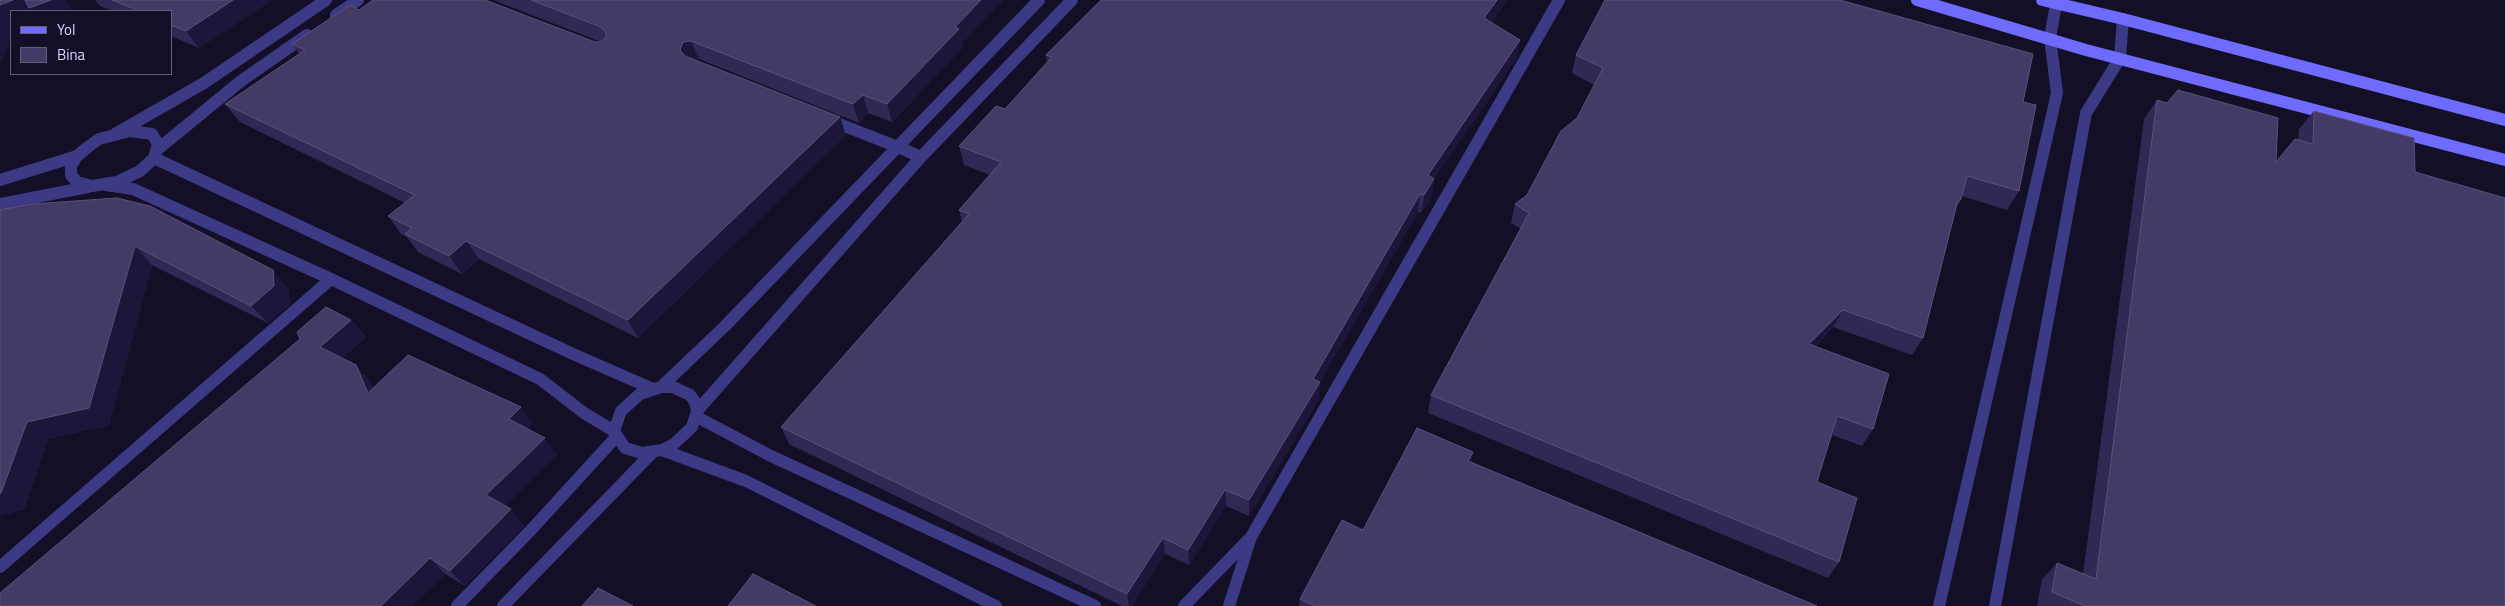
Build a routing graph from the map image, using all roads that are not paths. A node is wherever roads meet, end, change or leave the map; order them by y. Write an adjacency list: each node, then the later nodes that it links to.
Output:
1 (326, 0): 14 (street)
2 (358, 0): 16 (street)
3 (1039, 0): 15 (street)
4 (1072, 0): 18 (street)
5 (1560, 0): 29 (street)
6 (1917, 0): 10 (street)
7 (2042, 0): 8 (street)
8 (2056, 4): 9 (street); 10 (street)
9 (2123, 19): 11 (street); 13 (street)
10 (2050, 38): 11 (street); 37 (street)
11 (2120, 58): 19 (street); 38 (street)
12 (816, 114): 15 (street)
13 (2505, 120)
14 (115, 134): 16 (street); 17 (street)
15 (898, 147): 18 (street); 25 (street)
16 (156, 153): 21 (street); 25 (street)
17 (77, 156): 20 (street); 22 (street)
18 (921, 157): 26 (street)
19 (2505, 160)
20 (0, 180)
21 (106, 185): 22 (street); 24 (street)
22 (92, 186): 23 (street)
23 (0, 204)
24 (330, 279): 27 (street); 30 (street)
25 (657, 388): 26 (street); 27 (street)
26 (697, 414): 28 (street); 34 (street)
27 (615, 434): 28 (street); 31 (street)
28 (657, 451): 32 (street); 33 (street)
29 (1251, 537): 35 (street); 36 (street)
30 (0, 568)
31 (457, 606)
32 (503, 606)
33 (996, 606)
34 (1095, 606)
35 (1184, 606)
36 (1229, 606)
37 (1939, 606)
38 (1995, 606)

